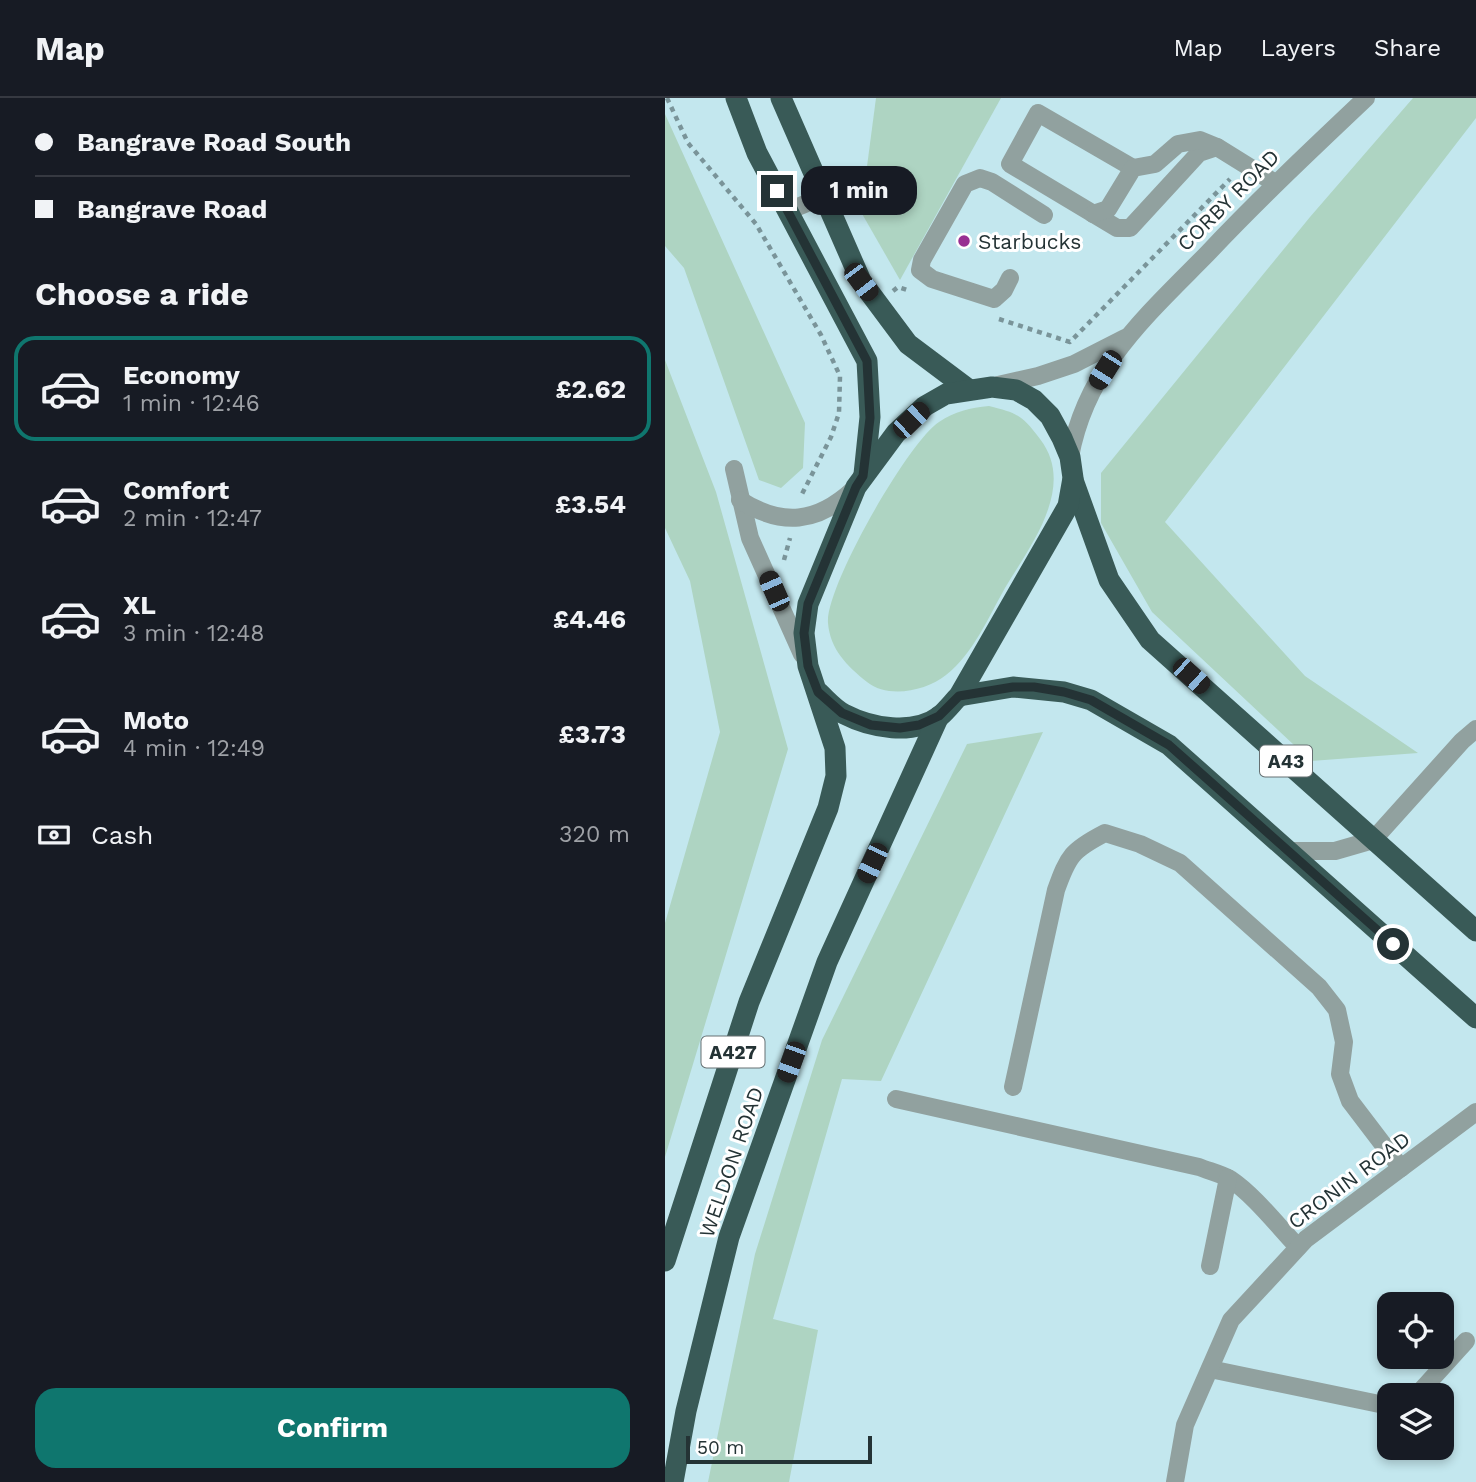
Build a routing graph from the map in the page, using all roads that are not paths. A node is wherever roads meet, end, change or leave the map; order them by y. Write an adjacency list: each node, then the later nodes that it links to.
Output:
1 (736, 98): 8 (highway, A43)
2 (781, 98): 7 (highway)
3 (1366, 98): 6 (street, CORBY ROAD)
4 (1217, 147): 5 (street); 6 (street); 9 (street)
5 (1133, 168): 9 (street); 9 (street)
6 (1275, 183): 12 (street, CORBY ROAD)
7 (824, 196): 8 (street); 14 (highway)
8 (788, 211): 17 (highway, A43)
9 (1093, 214)
10 (1044, 215): 11 (street)
11 (1010, 278)
12 (1125, 338): 13 (street, CORBY ROAD); 16 (street, CORBY ROAD)
13 (992, 387): 14 (highway, A43); 16 (highway, A43)
14 (968, 389): 17 (highway, A43)
15 (734, 468): 18 (street)
16 (1071, 468): 21 (highway, A43); 24 (highway, A43)
17 (860, 482): 18 (street); 19 (highway, A43)
18 (740, 500): 19 (street)
19 (808, 666): 20 (highway, A43)
20 (818, 692): 22 (highway, A43); 34 (highway, WELDON ROAD / A427)
21 (959, 696): 22 (highway, A43); 25 (highway)
22 (939, 716): 40 (highway, WELDON ROAD / A427)
23 (1475, 732): 24 (street)
24 (1374, 840): 25 (street); 26 (highway, A43)
25 (1289, 851): 27 (highway)
26 (1476, 931)
27 (1476, 1018)
28 (1013, 1087): 31 (street)
29 (896, 1099): 32 (street)
30 (1476, 1112): 31 (street, CRONIN ROAD)
31 (1401, 1168): 33 (street, CRONIN ROAD)
32 (1228, 1178): 33 (street); 35 (street)
33 (1298, 1247): 37 (street, CRONIN ROAD)
34 (665, 1261)
35 (1210, 1266)
36 (1466, 1341): 38 (street)
37 (1210, 1368): 39 (street); 41 (street, CRONIN ROAD)
38 (1428, 1383)
39 (1377, 1403)
40 (673, 1482)
41 (1175, 1482)

